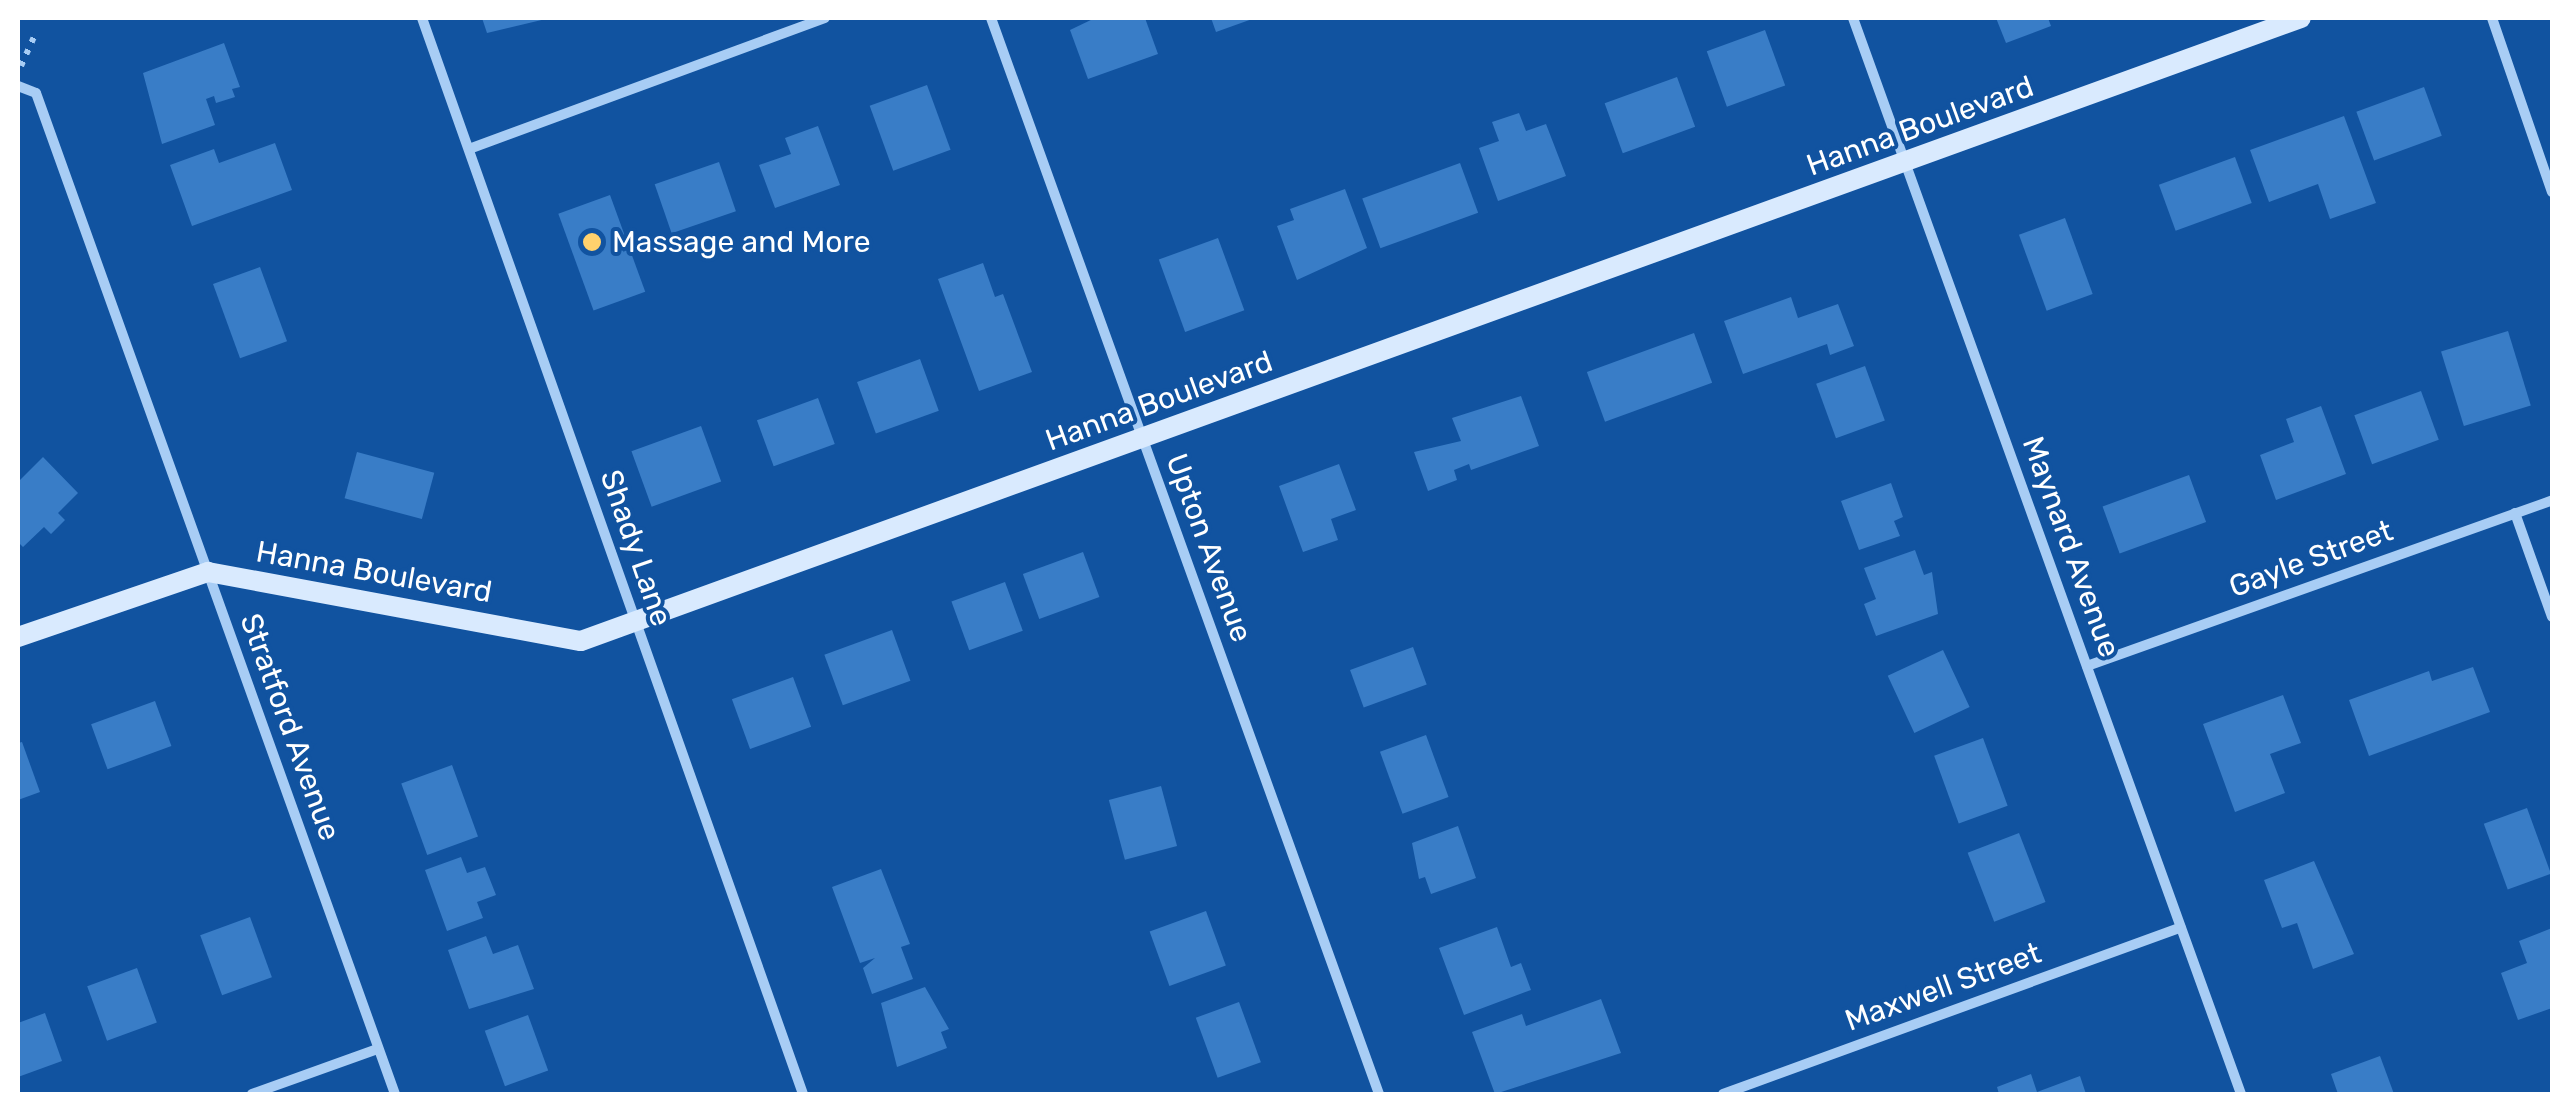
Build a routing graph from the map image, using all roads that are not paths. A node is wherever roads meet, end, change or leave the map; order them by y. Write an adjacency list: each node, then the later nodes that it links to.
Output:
1 (422, 18): 8 (street, Shady Lane)
2 (825, 18): 8 (street)
3 (992, 18): 11 (street, Upton Avenue)
4 (1854, 18): 9 (street, Maynard Avenue)
5 (2301, 18): 9 (street, Hanna Boulevard)
6 (2492, 18): 10 (street)
7 (18, 86): 14 (street, Stratford Avenue)
8 (469, 149): 16 (street, Shady Lane)
9 (1906, 164): 11 (street, Hanna Boulevard); 18 (street, Maynard Avenue)
10 (2552, 192)
11 (1143, 439): 16 (street, Hanna Boulevard); 24 (street, Upton Avenue)
12 (2552, 500): 13 (street, Gayle Street)
13 (2515, 513): 15 (street); 18 (street, Gayle Street)
14 (208, 572): 16 (street, Hanna Boulevard); 17 (street, Hanna Boulevard); 20 (street, Stratford Avenue)
15 (2552, 618)
16 (636, 621): 23 (street, Shady Lane)
17 (18, 637)
18 (2087, 666): 19 (street, Maynard Avenue)
19 (2181, 927): 25 (street, Maxwell Street); 26 (street, Maynard Avenue)
20 (378, 1049): 21 (street); 22 (street, Stratford Avenue)
21 (252, 1094)
22 (395, 1094)
23 (803, 1094)
24 (1379, 1094)
25 (1723, 1094)
26 (2241, 1094)

